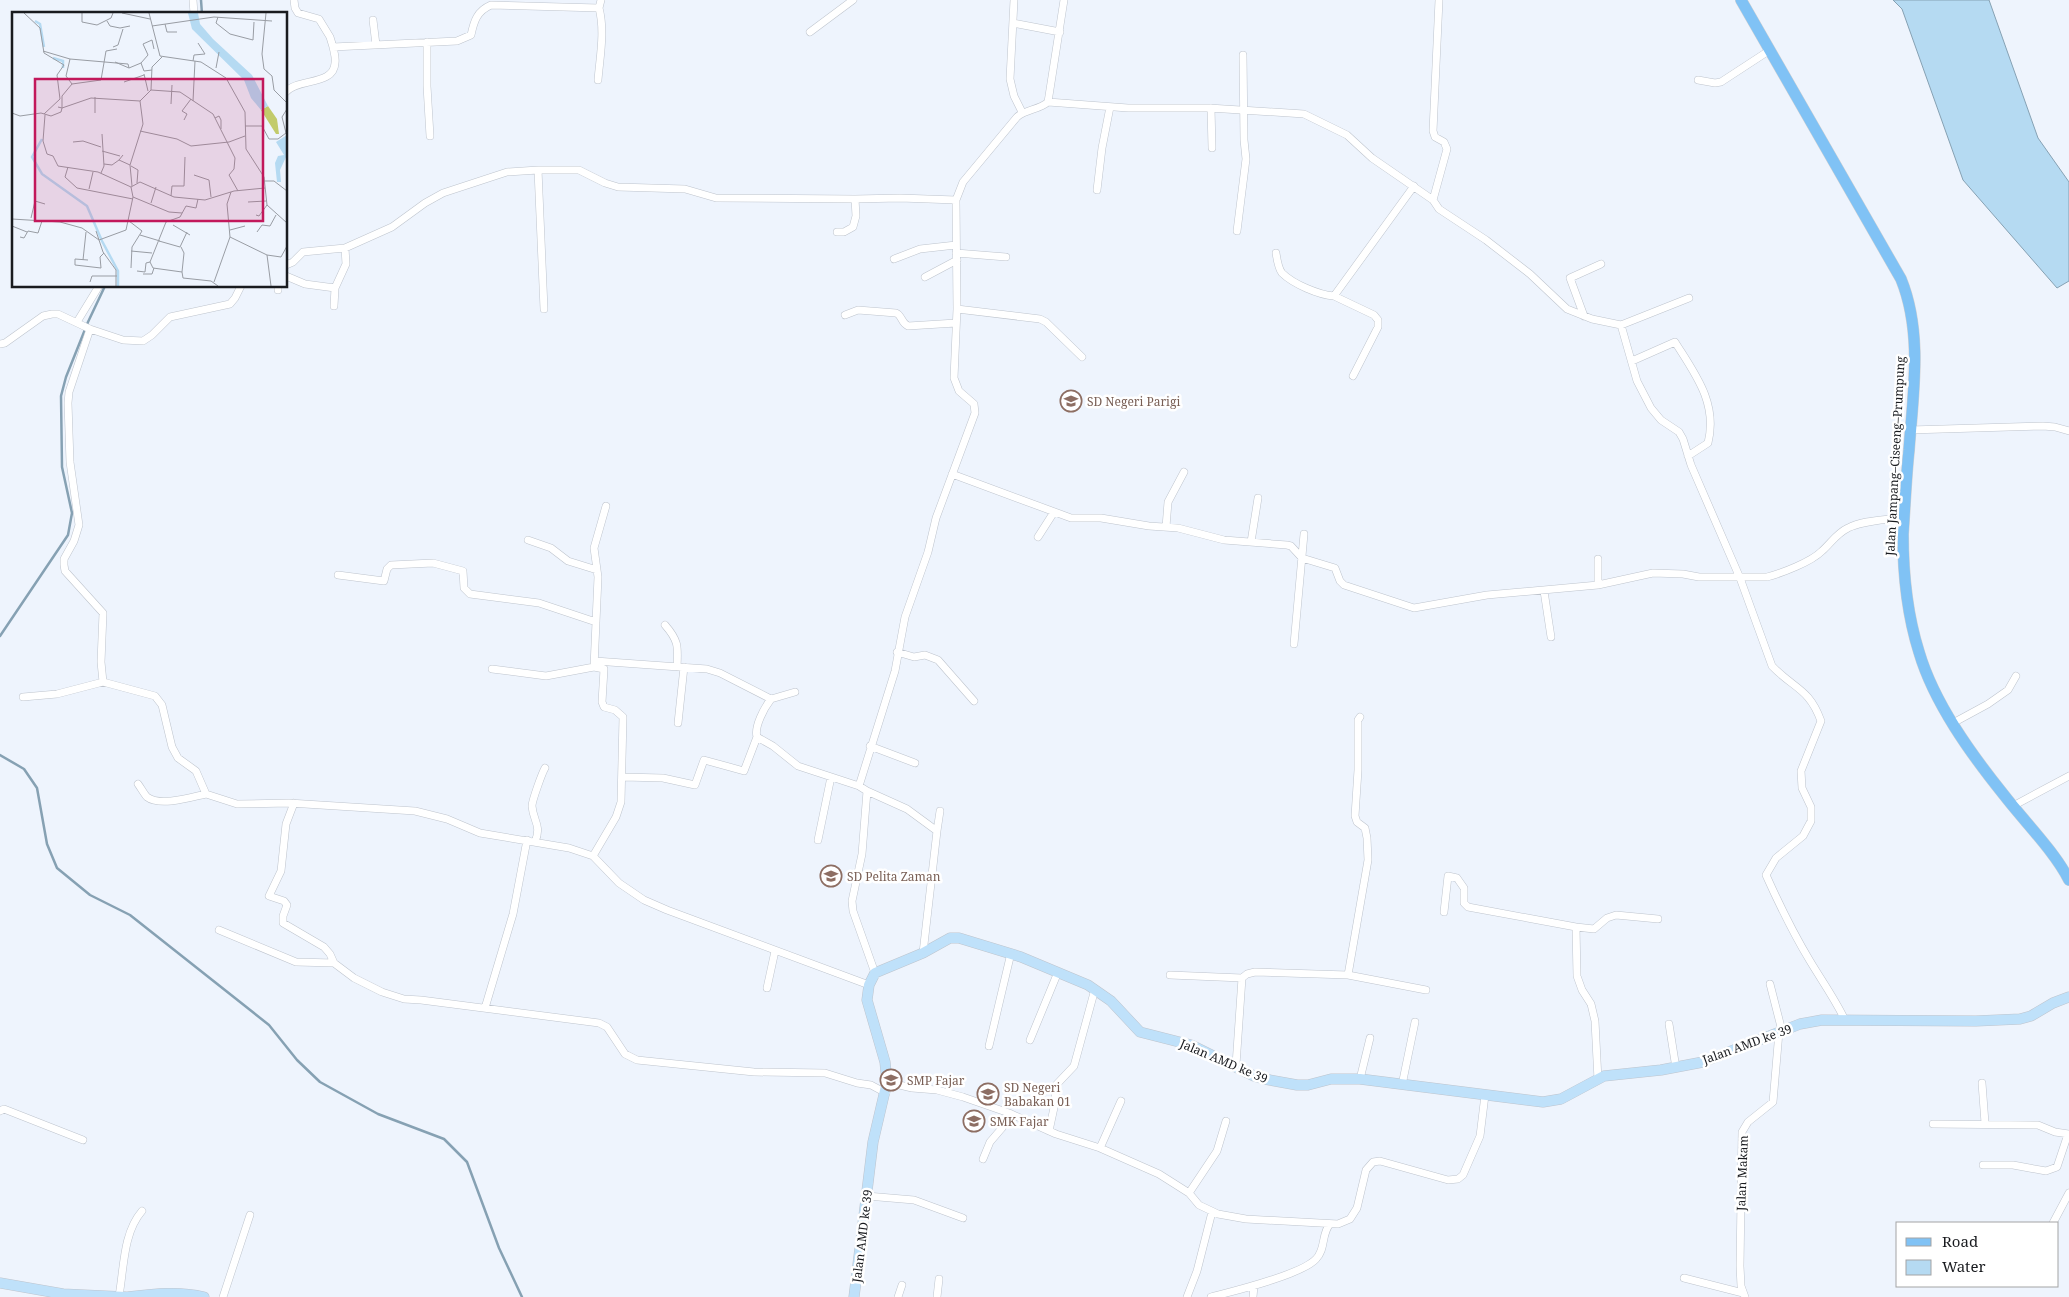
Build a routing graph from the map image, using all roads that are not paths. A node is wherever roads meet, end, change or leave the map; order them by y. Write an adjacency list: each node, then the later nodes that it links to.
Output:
1 (294, 0): 15 (street)
2 (601, 0): 8 (street)
3 (853, 0): 11 (street)
4 (1014, 0): 10 (street)
5 (1064, 0): 12 (street)
6 (1439, 0): 33 (street)
7 (1740, 0): 16 (main road, Jalan Jampang–Ciseeng–Prumpung)
8 (599, 8): 13 (street); 18 (street)
9 (374, 20): 14 (street)
10 (1013, 23): 12 (street); 25 (street)
11 (810, 32)
12 (1060, 32): 21 (street)
13 (427, 42): 14 (street); 26 (street)
14 (376, 45): 15 (street)
15 (334, 47): 20 (street)
16 (1770, 50): 19 (street); 64 (main road, Jalan Jampang–Ciseeng–Prumpung)
17 (1243, 55): 24 (street)
18 (598, 80)
19 (1698, 80)
20 (288, 90)
21 (1048, 102): 22 (street); 25 (street)
22 (1110, 106): 23 (street); 30 (street)
23 (1211, 108): 24 (street); 27 (street)
24 (1245, 109): 29 (street); 34 (street)
25 (1022, 112): 32 (street)
26 (430, 136)
27 (1212, 148)
28 (538, 170): 31 (street); 37 (street); 52 (street)
29 (1414, 186): 33 (street); 49 (street)
30 (1097, 190)
31 (855, 199): 32 (street); 35 (street)
32 (956, 200): 36 (street)
33 (1432, 200): 55 (street)
34 (1237, 231)
35 (837, 232)
36 (956, 245): 39 (street); 41 (street)
37 (345, 248): 42 (street); 48 (street)
38 (1276, 253): 49 (street)
39 (957, 257): 40 (street); 45 (street); 53 (street)
40 (1006, 257)
41 (894, 259)
42 (288, 264)
43 (1601, 264): 55 (street)
44 (288, 277): 48 (street)
45 (925, 277)
46 (98, 288): 56 (street)
47 (240, 288): 59 (street)
48 (335, 288): 51 (street)
49 (1334, 296): 63 (street)
50 (1689, 298): 58 (street)
51 (334, 306)
52 (544, 309)
53 (957, 309): 57 (street); 61 (street)
54 (845, 315): 57 (street)
55 (1584, 316): 58 (street)
56 (77, 322): 59 (street); 60 (street)
57 (956, 323): 68 (street)
58 (1621, 326): 62 (street)
59 (90, 329): 94 (street)
60 (0, 344)
61 (1082, 357)
62 (1632, 362): 66 (street); 66 (street)
63 (1353, 376)
64 (1910, 430): 65 (street); 72 (main road, Jalan Jampang–Ciseeng–Prumpung)
65 (2069, 431)
66 (1688, 456): 82 (street)
67 (1184, 472): 73 (street)
68 (952, 474): 71 (street); 89 (street)
69 (1258, 498): 77 (street)
70 (606, 506): 80 (street)
71 (1054, 512): 73 (street); 75 (street)
72 (1904, 518): 82 (street); 101 (main road, Jalan Jampang–Ciseeng–Prumpung)
73 (1166, 527): 77 (street)
74 (1304, 534): 78 (street)
75 (1038, 537)
76 (528, 540): 80 (street)
77 (1251, 542): 78 (street)
78 (1302, 558): 84 (street); 88 (street)
79 (1598, 559): 83 (street)
80 (597, 570): 85 (street)
81 (338, 574): 85 (street)
82 (1740, 578): 83 (street); 142 (street)
83 (1598, 585): 84 (street)
84 (1544, 591): 87 (street)
85 (596, 622): 90 (street)
86 (665, 625): 91 (street)
87 (1551, 637)
88 (1294, 644)
89 (897, 652): 98 (street); 103 (street)
90 (594, 664): 91 (street); 92 (street); 107 (street)
91 (680, 667): 97 (street); 100 (street)
92 (492, 669)
93 (2016, 676): 101 (street)
94 (103, 682): 96 (street); 112 (street)
95 (796, 692): 97 (street)
96 (23, 697)
97 (771, 700): 102 (street)
98 (974, 701)
99 (1360, 717): 132 (street)
100 (678, 723)
101 (1953, 723): 114 (main road, Jalan Jampang–Ciseeng–Prumpung)
102 (757, 737): 107 (street); 108 (street)
103 (870, 746): 104 (street); 110 (street)
104 (916, 763)
105 (545, 768): 119 (street)
106 (2069, 776): 114 (street)
107 (623, 777): 120 (street)
108 (830, 777): 110 (street); 118 (street)
109 (138, 784): 112 (street)
110 (859, 786): 111 (street)
111 (867, 791): 116 (street); 131 (street)
112 (206, 794): 113 (street)
113 (294, 803): 117 (street); 129 (street)
114 (2013, 806): 121 (main road, Jalan Jampang–Ciseeng–Prumpung)
115 (940, 811): 116 (street)
116 (938, 831): 127 (street)
117 (527, 840): 119 (street); 141 (street)
118 (818, 840)
119 (536, 842): 120 (street)
120 (592, 856): 126 (street)
121 (2069, 880)
122 (1444, 912): 124 (street)
123 (1658, 919): 124 (street)
124 (1576, 927): 152 (street)
125 (219, 930): 129 (street)
126 (775, 951): 136 (street); 137 (street)
127 (923, 953): 128 (street, Jalan AMD ke 39); 131 (street, Jalan AMD ke 39)
128 (1011, 953): 130 (street, Jalan AMD ke 39); 148 (street)
129 (334, 963): 141 (street)
130 (1058, 972): 138 (street, Jalan AMD ke 39); 147 (street)
131 (875, 973): 136 (street, Jalan AMD ke 39)
132 (1348, 974): 134 (street); 139 (street)
133 (1170, 975): 134 (street)
134 (1242, 978): 149 (street)
135 (1770, 984): 145 (street, Jalan Makam)
136 (869, 985): 153 (street, Jalan AMD ke 39)
137 (767, 988)
138 (1095, 989): 149 (street, Jalan AMD ke 39); 164 (street)
139 (1426, 990)
140 (2069, 998): 142 (street, Jalan AMD ke 39)
141 (485, 1008): 156 (street)
142 (1845, 1020): 145 (street, Jalan AMD ke 39)
143 (1416, 1022): 155 (street)
144 (1669, 1024): 150 (street)
145 (1780, 1032): 150 (street, Jalan AMD ke 39); 184 (street, Jalan Makam)
146 (1370, 1038): 151 (street)
147 (1030, 1040)
148 (989, 1046)
149 (1236, 1065): 151 (street, Jalan AMD ke 39)
150 (1676, 1068): 152 (street, Jalan AMD ke 39)
151 (1360, 1079): 155 (street, Jalan AMD ke 39)
152 (1598, 1080): 157 (street, Jalan AMD ke 39)
153 (887, 1082): 156 (street, Jalan AMD ke 39); 160 (street)
154 (1982, 1083): 162 (street)
155 (1402, 1085): 157 (street, Jalan AMD ke 39)
156 (886, 1093): 172 (street, Jalan AMD ke 39)
157 (1485, 1095): 178 (street)
158 (1121, 1101): 167 (street)
159 (0, 1111): 166 (street)
160 (1009, 1113): 164 (street); 168 (street)
161 (1226, 1121): 170 (street)
162 (1985, 1123): 163 (street); 165 (street)
163 (1933, 1124)
164 (1049, 1131): 167 (street)
165 (2068, 1134): 169 (street)
166 (83, 1140)
167 (1100, 1148): 170 (street)
168 (984, 1159)
169 (1982, 1165)
170 (1189, 1193): 174 (street)
171 (2069, 1193): 177 (street)
172 (867, 1196): 176 (street); 190 (street, Jalan AMD ke 39)
173 (142, 1210): 186 (street)
174 (1212, 1212): 178 (street); 193 (street)
175 (250, 1215): 189 (street)
176 (963, 1218)
177 (2054, 1222)
178 (1330, 1224): 183 (street)
179 (939, 1278): 192 (street)
180 (1684, 1278): 184 (street)
181 (0, 1283): 185 (street)
182 (902, 1286): 191 (street)
183 (1254, 1286): 194 (street); 195 (street)
184 (1744, 1295)
185 (63, 1296): 186 (street)
186 (119, 1296): 187 (street)
187 (127, 1297): 188 (street)
188 (204, 1297)
189 (223, 1297)
190 (854, 1297)
191 (898, 1297)
192 (937, 1297)
193 (1187, 1297)
194 (1211, 1297)
195 (1253, 1297)

